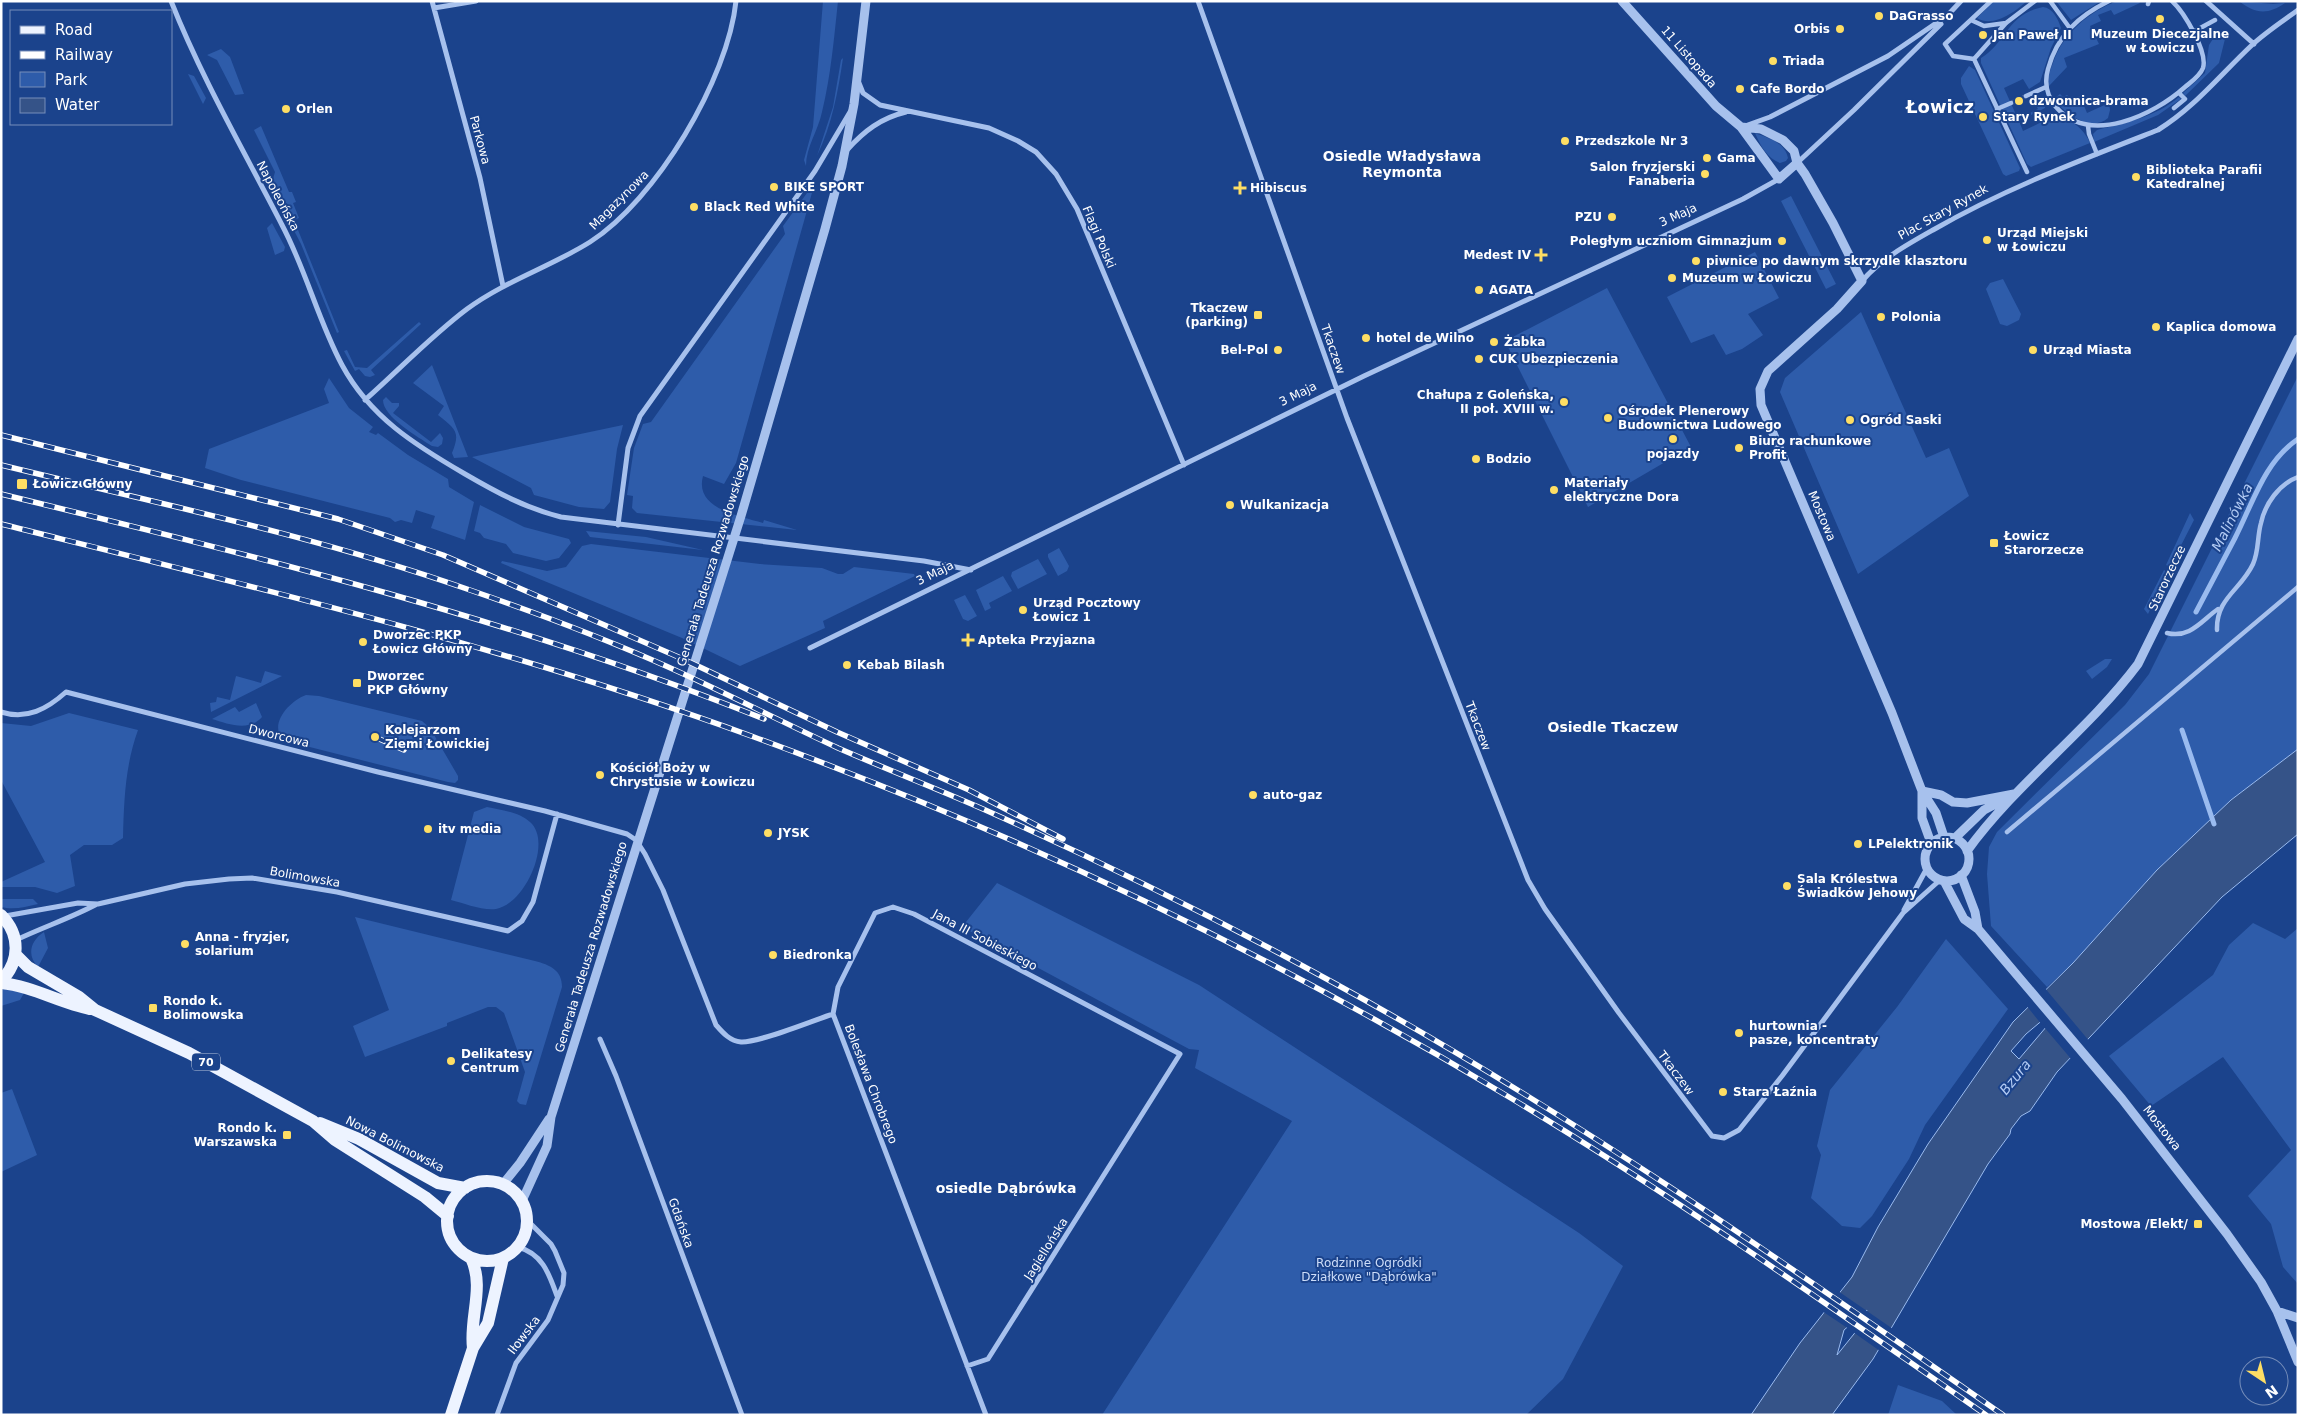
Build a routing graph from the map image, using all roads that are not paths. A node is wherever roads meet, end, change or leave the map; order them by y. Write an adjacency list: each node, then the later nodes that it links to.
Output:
1 (171, 1): 45 (street, Napoleońska)
2 (432, 1): 15 (street, Parkowa)
3 (476, 1): 15 (street)
4 (736, 1): 42 (street, Magazynowa)
5 (1198, 1): 44 (street, Tkaczew)
6 (1622, 1): 35 (street, 11 Listopada)
7 (1961, 1): 17 (street)
8 (1991, 1): 18 (street)
9 (2035, 1): 20 (street)
10 (2050, 1): 21 (street)
11 (2109, 1): 21 (street)
12 (2172, 1): 22 (street)
13 (2206, 1): 23 (street)
14 (866, 2): 25 (street, Generała Tadeusza Rozwadowskiego)
15 (434, 8): 42 (street, Parkowa)
16 (2298, 10): 23 (street, Plac Stary Rynek)
17 (1948, 15): 35 (street); 38 (street)
18 (1971, 20): 20 (street); 24 (street)
19 (2214, 20): 22 (street)
20 (2006, 23): 24 (street)
21 (2069, 27): 26 (street)
22 (2193, 32): 27 (street)
23 (2254, 44): 37 (street, Plac Stary Rynek)
24 (1974, 59): 32 (street)
25 (858, 73): 30 (street, Generała Tadeusza Rozwadowskiego); 33 (street, Flagi Polski)
26 (2046, 87): 28 (street); 34 (street)
27 (2179, 93): 31 (street); 34 (street)
28 (2026, 96)
29 (2011, 103): 32 (street)
30 (854, 104): 36 (street, Generała Tadeusza Rozwadowskiego); 48 (street)
31 (2174, 108)
32 (1998, 109): 39 (street)
33 (906, 112): 36 (street, Flagi Polski); 46 (street, Flagi Polski)
34 (2088, 126): 37 (street)
35 (1740, 127): 38 (street); 40 (street, 11 Listopada)
36 (844, 152): 79 (street, Generała Tadeusza Rozwadowskiego)
37 (2097, 154): 41 (street, Plac Stary Rynek)
38 (1797, 164): 40 (street, 3 Maja); 41 (street)
39 (2027, 172)
40 (1779, 179): 44 (street, 3 Maja)
41 (1862, 281): 56 (street, Mostowa)
42 (504, 286): 45 (street, Magazynowa)
43 (2298, 339): 57 (street, Starorzecze)
44 (1337, 390): 46 (street, 3 Maja); 69 (street, Tkaczew)
45 (365, 400): 48 (street, Napoleońska)
46 (1184, 465): 49 (street, 3 Maja)
47 (2298, 477): 51 (street)
48 (618, 525): 49 (street, Napoleońska)
49 (971, 570): 54 (street, 3 Maja)
50 (2298, 587): 59 (street)
51 (2222, 606): 52 (street); 53 (street)
52 (2217, 630)
53 (2167, 633)
54 (810, 648)
55 (1, 712): 58 (street, Dworcowa)
56 (1922, 791): 57 (street); 60 (street, Mostowa); 63 (street, Mostowa)
57 (2014, 794): 61 (street, Starorzecze); 64 (street, Starorzecze)
58 (558, 814): 62 (street, Dworcowa); 68 (street, Bolimowska)
59 (2007, 832)
60 (1944, 837): 61 (street); 63 (street)
61 (1955, 838): 64 (street)
62 (636, 840): 76 (street, Bolesława Chrobrego)
63 (1931, 844): 65 (street)
64 (1968, 851): 66 (street)
65 (1927, 868): 67 (street); 69 (street, Tkaczew)
66 (1962, 875): 67 (street); 71 (street, Mostowa)
67 (1942, 880): 69 (street, Tkaczew); 71 (street, Mostowa)
68 (98, 904): 70 (street, Bolimowska); 72 (street, Bolimowska)
69 (1903, 913)
70 (2, 916): 72 (main road)
71 (1980, 931): 90 (street, Mostowa)
72 (15, 940): 73 (main road)
73 (16, 955): 74 (main road, 70); 75 (main road, Nowa Bolimowska / 70)
74 (1, 982): 75 (main road, Nowa Bolimowska / 70)
75 (95, 1010): 80 (main road, Nowa Bolimowska / 70)
76 (833, 1014): 78 (street, Jana III Sobieskiego); 94 (street, Bolesława Chrobrego)
77 (600, 1039): 97 (street, Gdańska)
78 (1180, 1054): 94 (street, Jagiellońska)
79 (551, 1117): 81 (street, Generała Tadeusza Rozwadowskiego); 83 (street, Generała Tadeusza Rozwadowskiego)
80 (313, 1121): 82 (main road, Nowa Bolimowska / 70); 84 (main road, Nowa Bolimowska / 70)
81 (503, 1184): 82 (main road, 70); 83 (main road)
82 (465, 1188): 84 (main road)
83 (522, 1201): 85 (main road)
84 (448, 1216): 87 (main road)
85 (527, 1220): 86 (main road); 89 (street, Iłowska)
86 (518, 1247): 88 (main road); 89 (street)
87 (471, 1258): 88 (main road); 92 (main road)
88 (504, 1258): 92 (main road)
89 (557, 1296): 96 (street, Iłowska)
90 (2277, 1311): 91 (street); 93 (street, Mostowa)
91 (2298, 1318)
92 (473, 1348): 95 (main road)
93 (2298, 1362)
94 (967, 1366): 98 (street, Bolesława Chrobrego)
95 (451, 1415)
96 (497, 1415)
97 (742, 1415)
98 (986, 1415)

